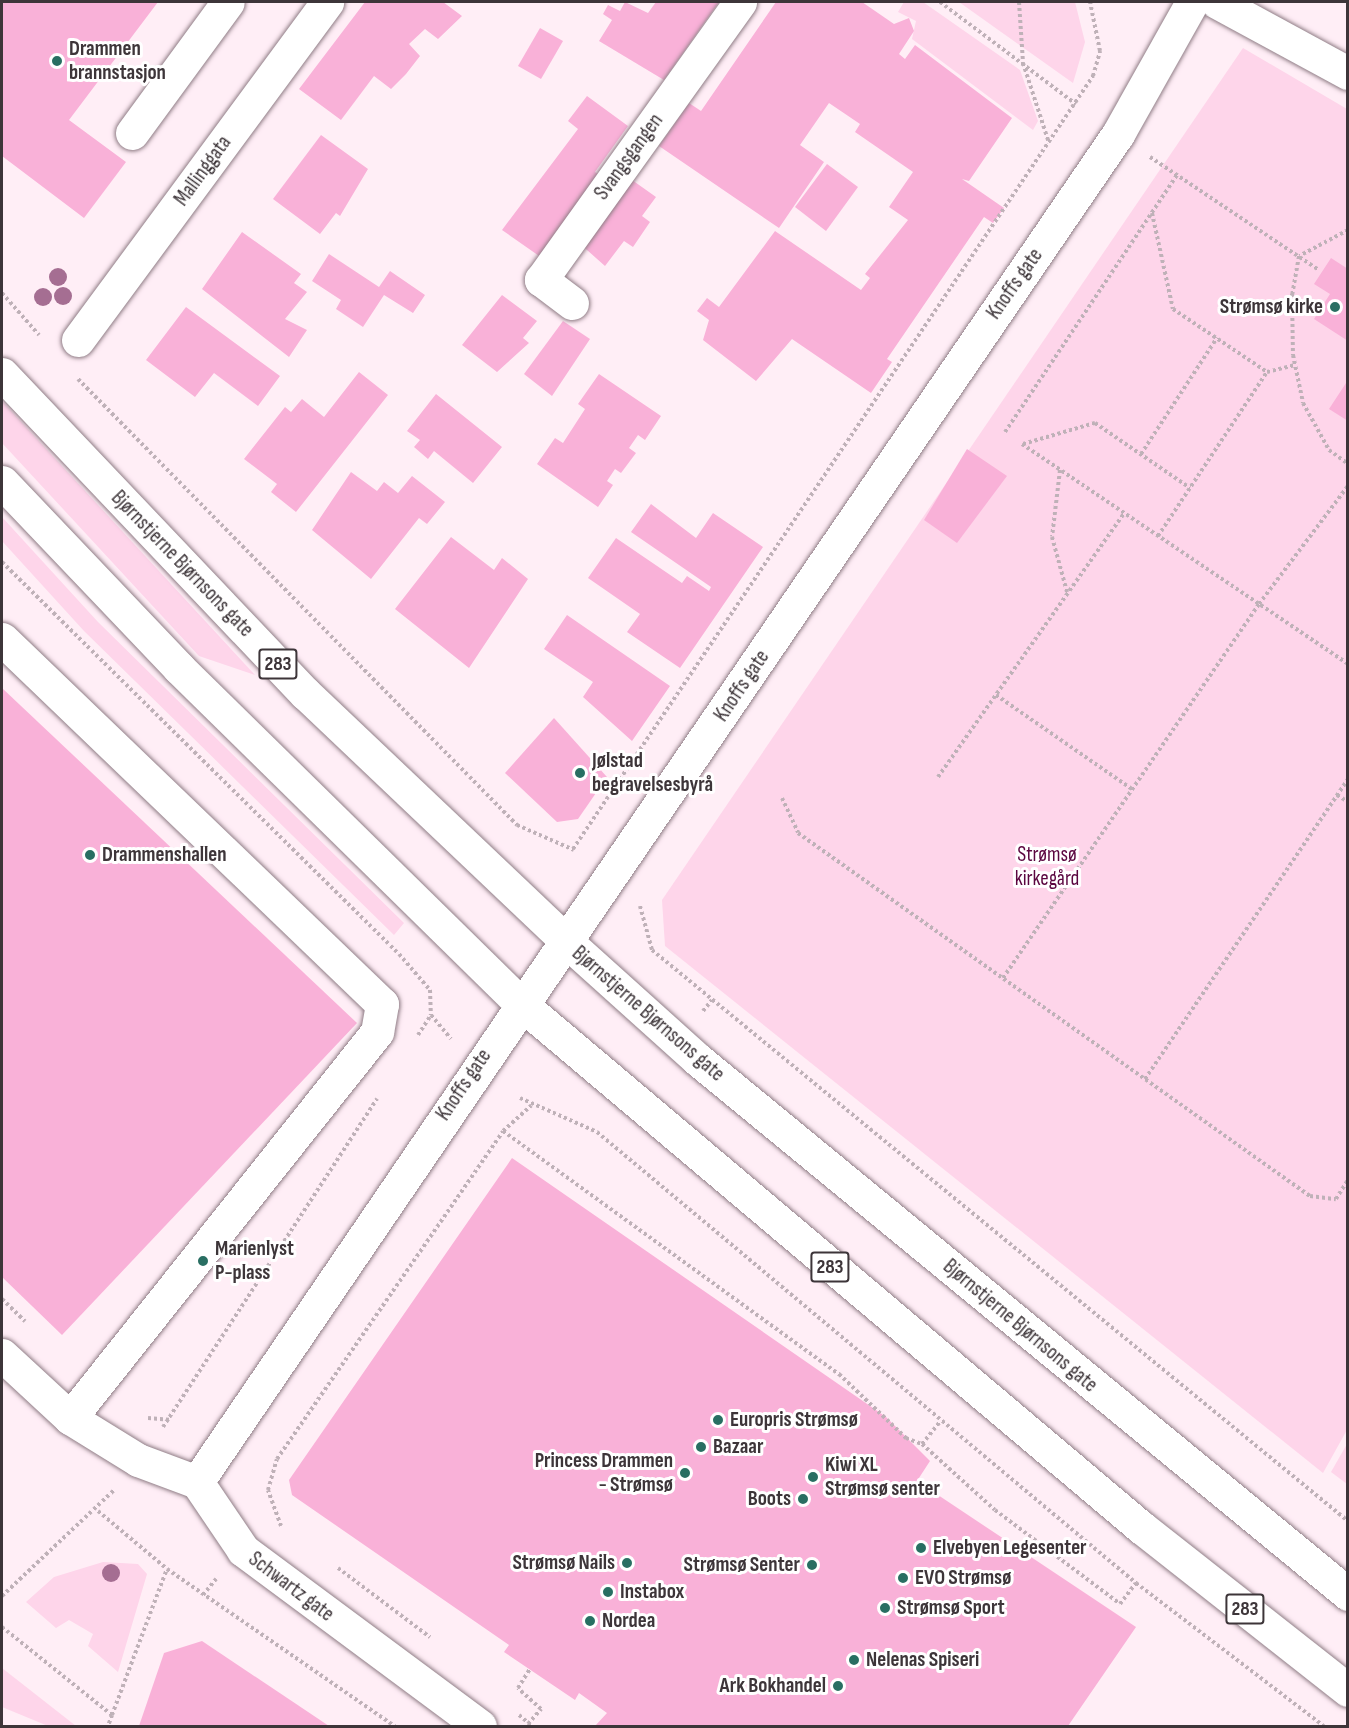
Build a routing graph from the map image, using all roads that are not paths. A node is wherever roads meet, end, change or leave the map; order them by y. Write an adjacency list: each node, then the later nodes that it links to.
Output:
1 (228, 2): 7 (main road)
2 (327, 2): 9 (main road, Mallinggata)
3 (740, 2): 8 (main road, Svangsgangen)
4 (1192, 2): 13 (main road, Knoffs gate)
5 (1217, 2): 6 (main road)
6 (1347, 74)
7 (132, 133)
8 (572, 303)
9 (78, 340)
10 (2, 374): 13 (main road, Bjørnstjerne Bjørnsons gate / 283)
11 (2, 482): 14 (main road, 283)
12 (2, 639): 16 (main road)
13 (566, 941): 14 (main road, Knoffs gate); 18 (main road, Bjørnstjerne Bjørnsons gate / 283)
14 (520, 1003): 17 (main road, Knoffs gate); 19 (main road, 283)
15 (2, 1355): 16 (main road)
16 (70, 1418): 17 (main road)
17 (197, 1482): 20 (main road, Schwartz gate)
18 (1347, 1594)
19 (1347, 1690)
20 (480, 1726)

